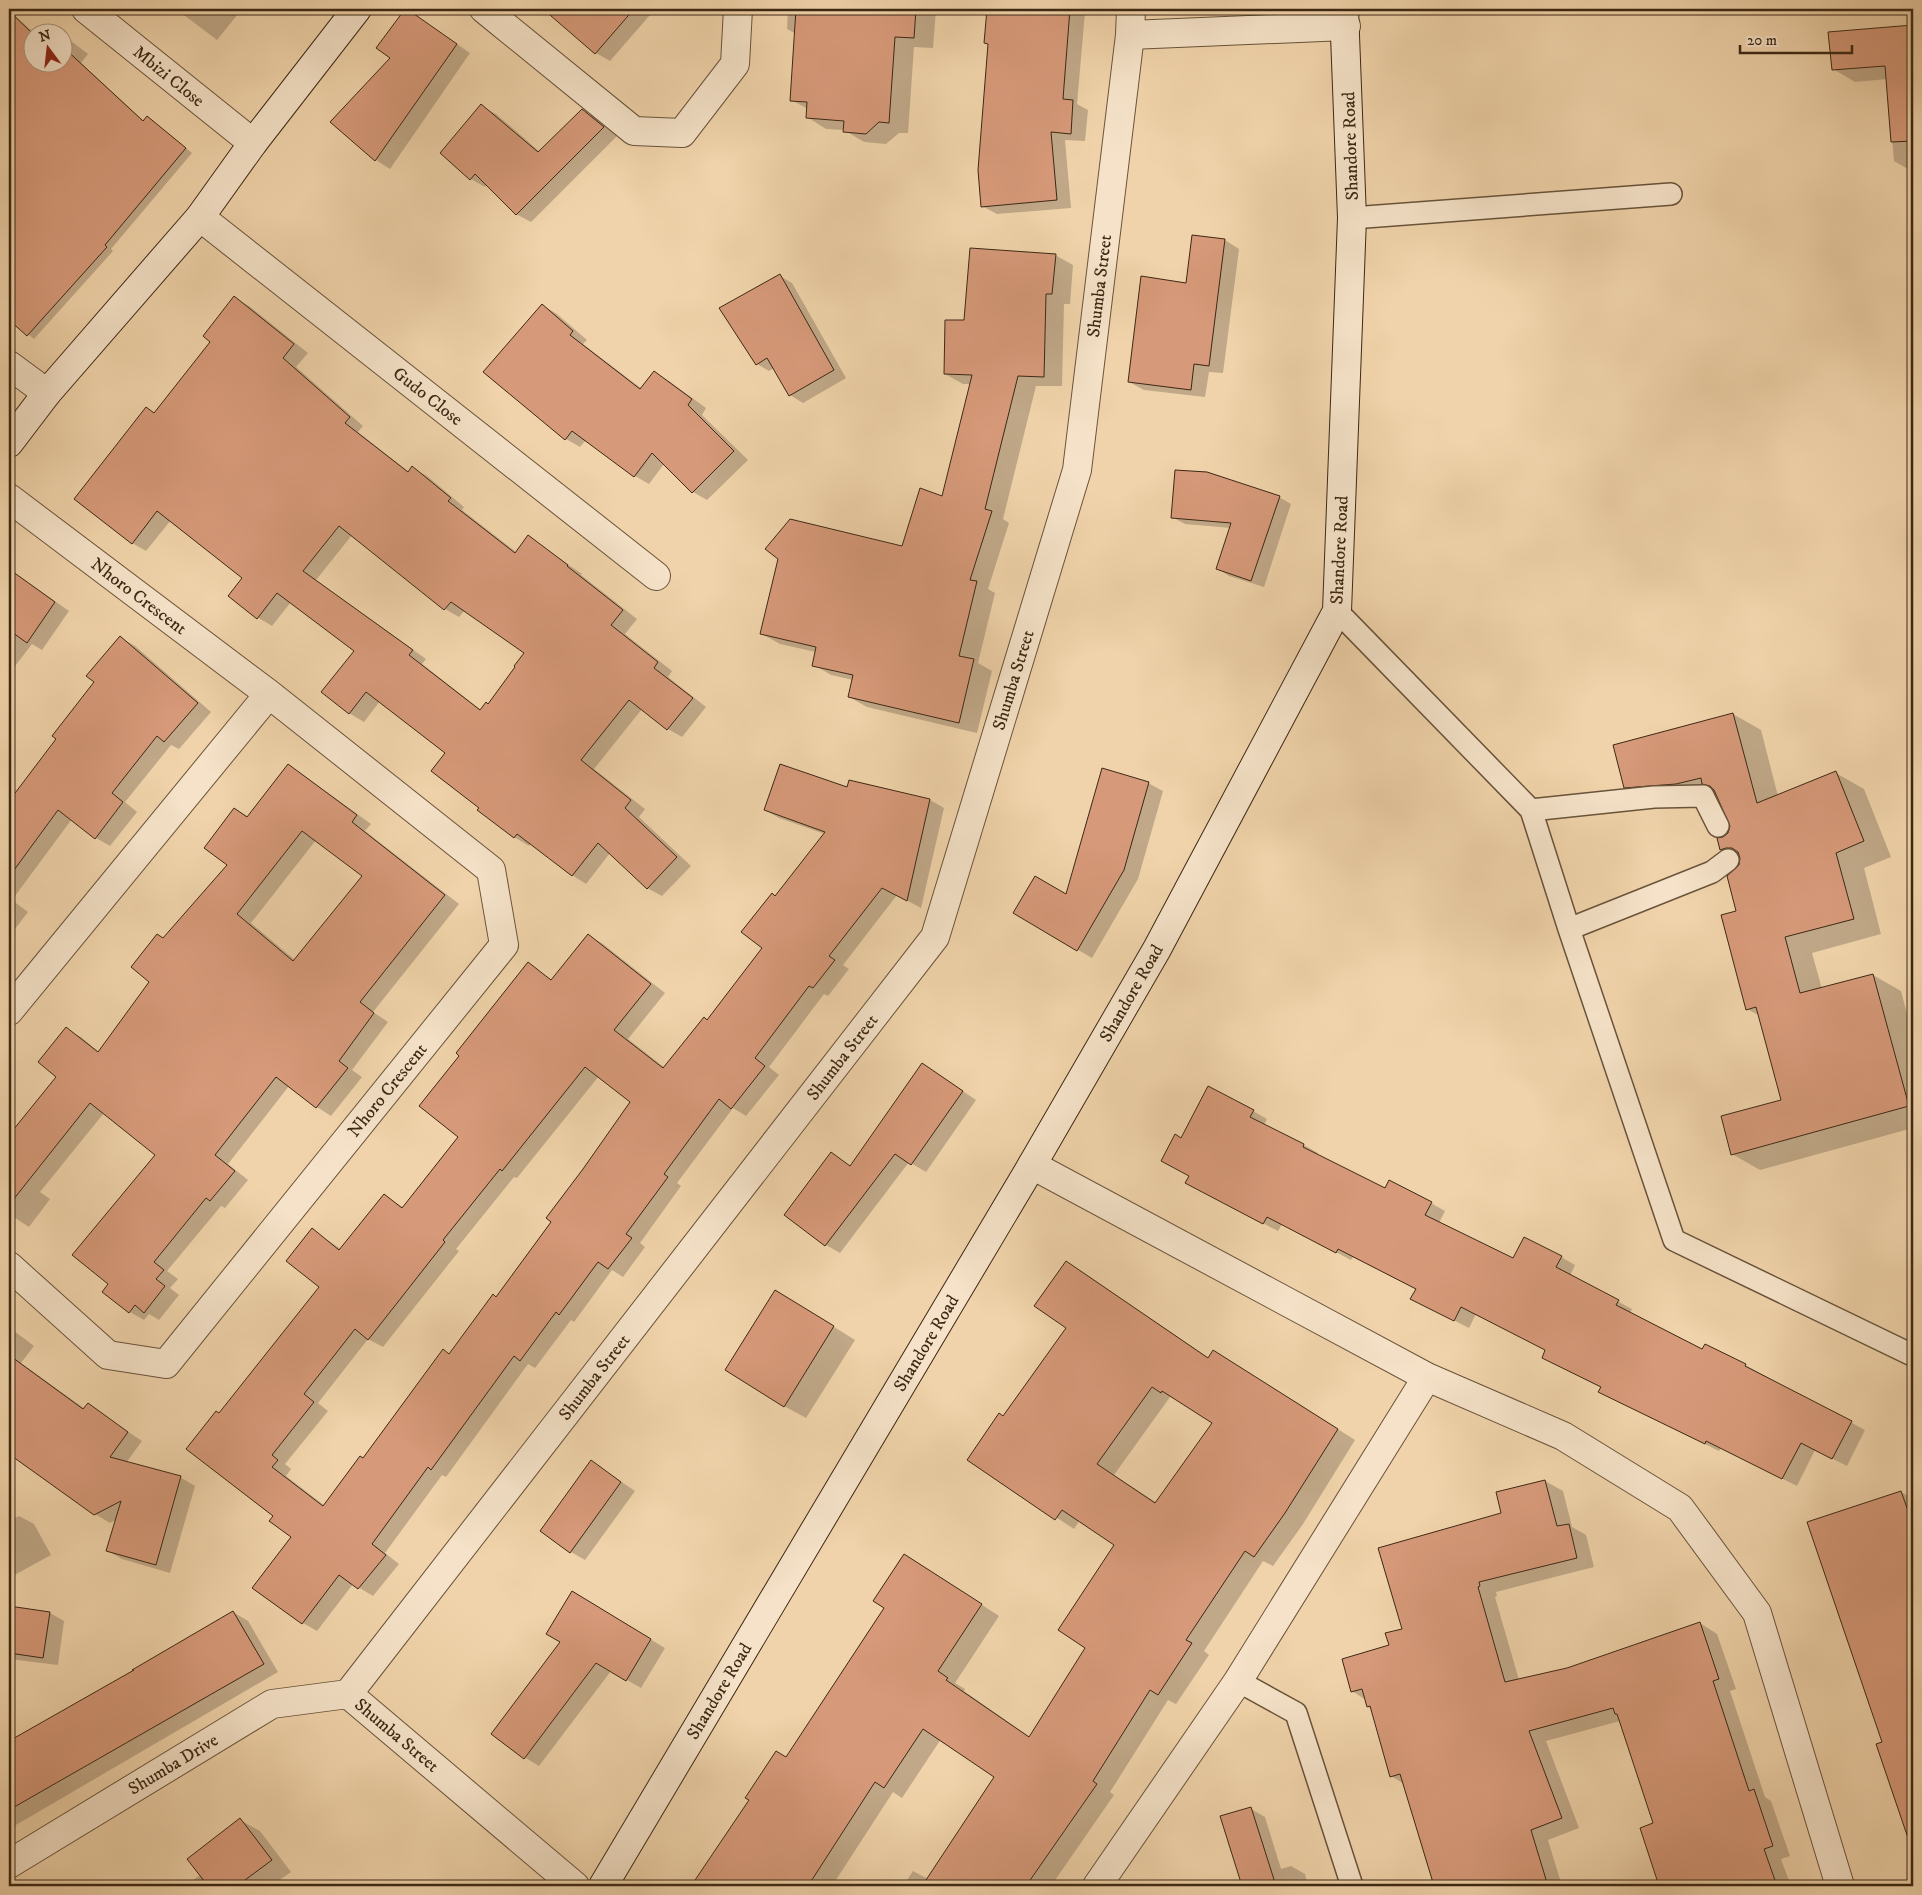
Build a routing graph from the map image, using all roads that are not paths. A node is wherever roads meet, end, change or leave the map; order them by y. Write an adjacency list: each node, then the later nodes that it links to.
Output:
1 (86, 9): 7 (street, Mbizi Close)
2 (357, 9): 7 (street)
3 (484, 9): 4 (street)
4 (738, 9)
5 (1345, 18): 6 (street); 10 (street, Shandore Road)
6 (1130, 22): 28 (street, Shumba Street)
7 (253, 143): 9 (street)
8 (1671, 194): 10 (lane)
9 (200, 217): 12 (street); 15 (street, Gudo Close)
10 (1352, 218): 16 (street, Shandore Road)
11 (9, 365): 12 (street)
12 (47, 393): 13 (street)
13 (9, 442)
14 (9, 498): 17 (street, Nhoro Crescent)
15 (656, 576)
16 (1337, 611): 18 (lane); 23 (street, Shandore Road)
17 (270, 694): 22 (street); 24 (street, Nhoro Crescent)
18 (1531, 810): 19 (lane); 21 (lane)
19 (1718, 826)
20 (1728, 860): 21 (lane)
21 (1569, 929): 25 (lane)
22 (9, 1011)
23 (1032, 1165): 26 (street); 31 (street, Shandore Road)
24 (9, 1266)
25 (1912, 1355)
26 (1427, 1377): 27 (street); 34 (street)
27 (1238, 1681): 32 (street); 33 (lane)
28 (348, 1694): 29 (street, Shumba Drive); 30 (street, Shumba Street)
29 (9, 1864)
30 (575, 1886)
31 (603, 1886)
32 (1097, 1886)
33 (1352, 1886)
34 (1840, 1886)

